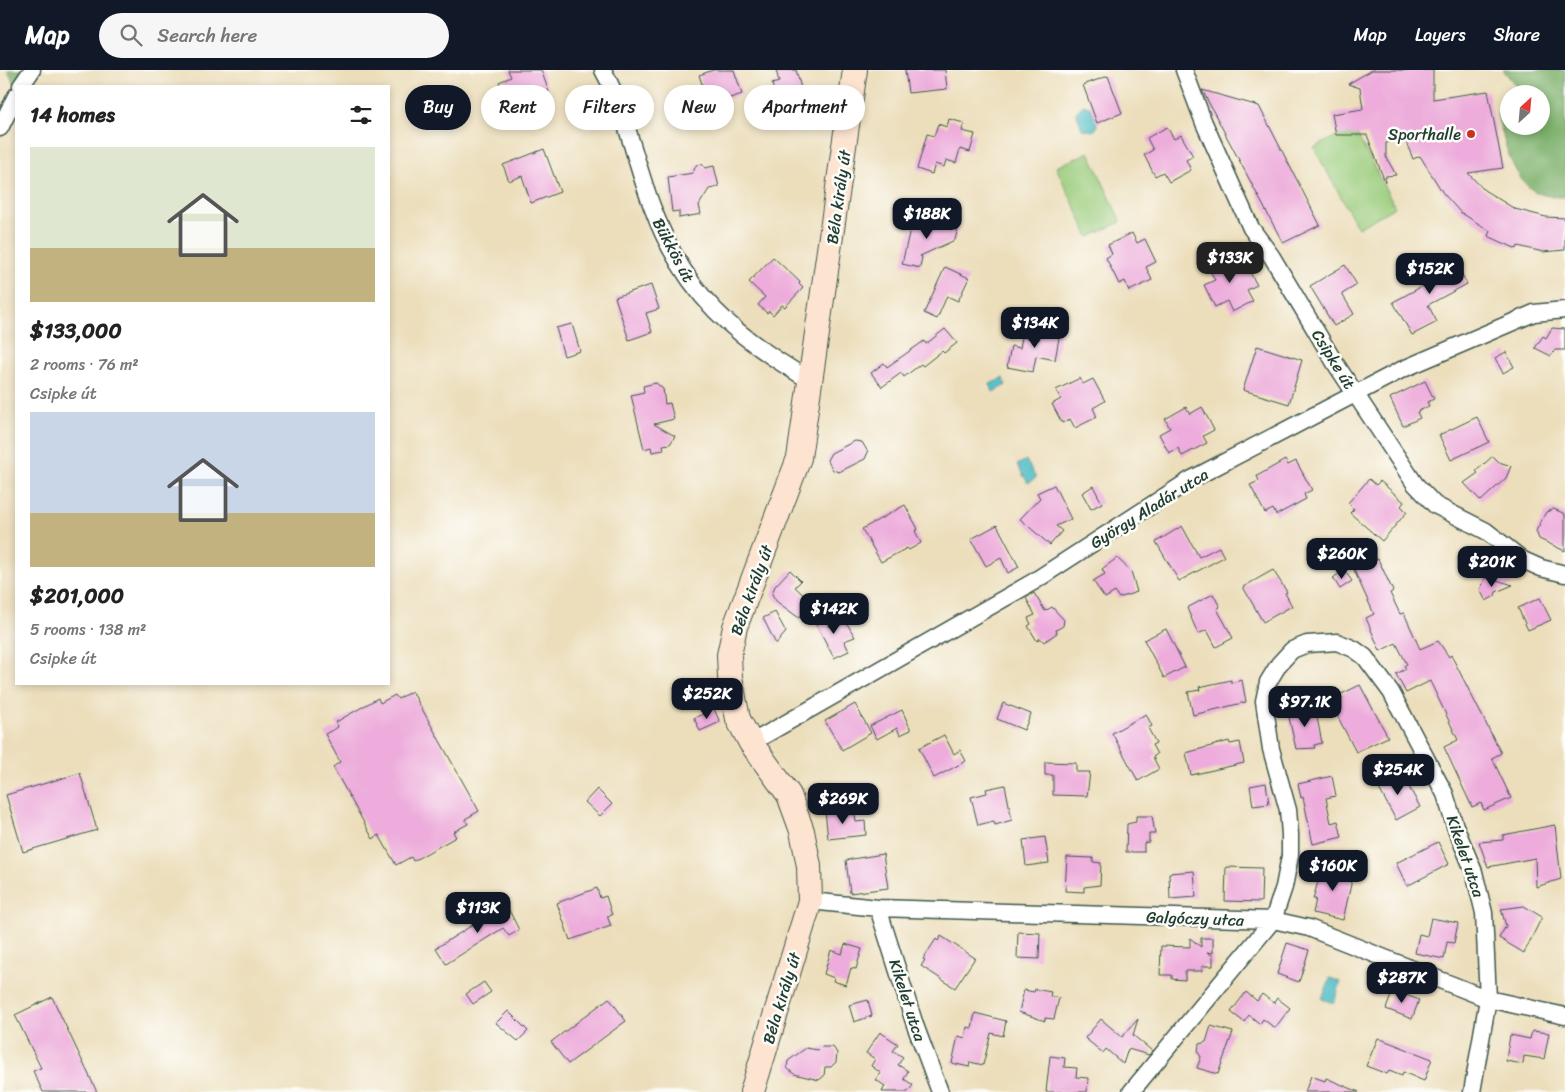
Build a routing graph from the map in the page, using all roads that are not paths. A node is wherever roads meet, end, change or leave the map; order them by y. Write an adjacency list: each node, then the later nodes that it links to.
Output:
1 (32, 70): 5 (street)
2 (603, 70): 9 (street, Bükkös út)
3 (855, 70): 9 (street, Béla király út)
4 (1184, 70): 10 (street, Csipke út)
5 (22, 85)
6 (15, 98): 7 (street)
7 (0, 128)
8 (1565, 310): 10 (street, György Aladár utca)
9 (811, 381): 12 (street, Béla király út)
10 (1356, 394): 11 (street, Csipke út); 12 (street, György Aladár utca)
11 (1565, 574)
12 (750, 743): 13 (street, Béla király út)
13 (810, 900): 14 (street, Galgóczy utca); 18 (street, Béla király út)
14 (878, 908): 15 (street, Galgóczy utca); 19 (street, Kikelet utca)
15 (1273, 920): 16 (street, Galgóczy utca); 16 (street, Kikelet utca); 20 (street, Kikelet utca)
16 (1488, 999): 17 (street, Galgóczy utca); 21 (street, Kikelet utca)
17 (1565, 1016)
18 (752, 1092)
19 (940, 1092)
20 (1131, 1092)
21 (1472, 1092)

